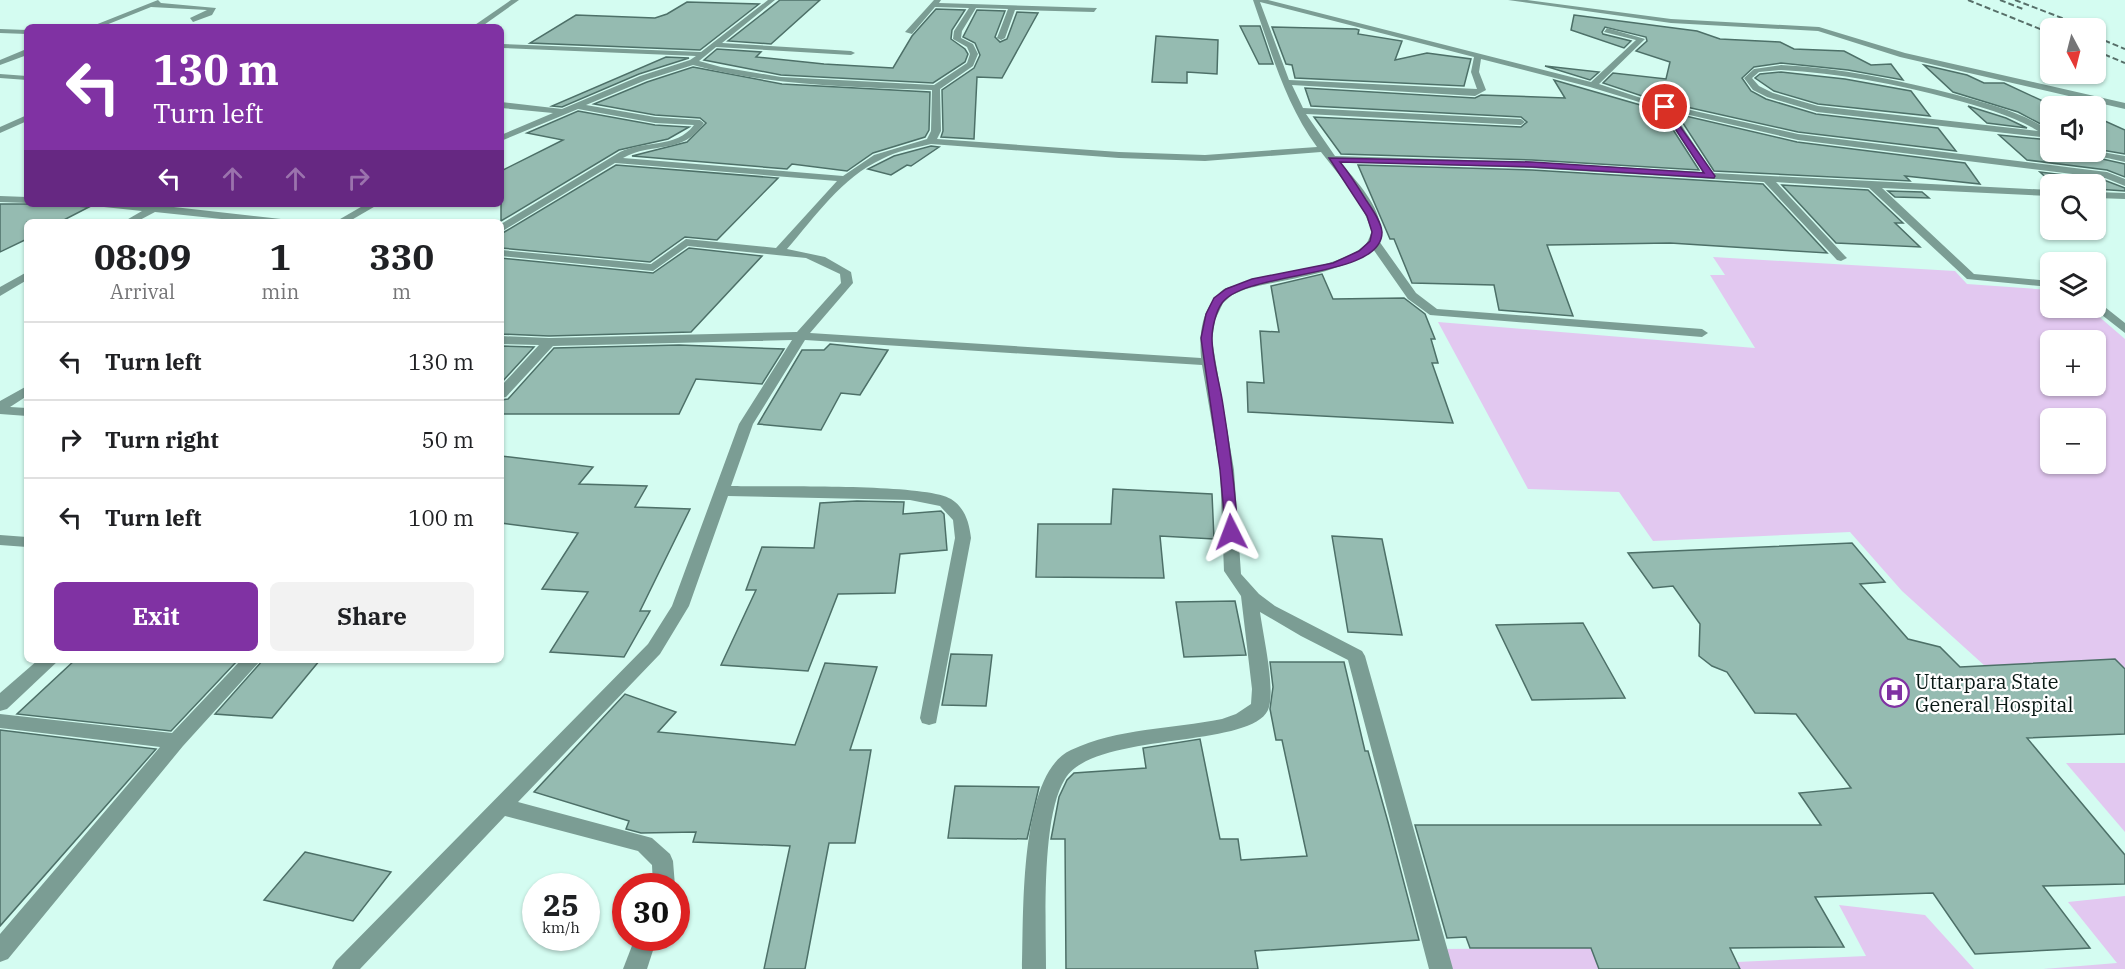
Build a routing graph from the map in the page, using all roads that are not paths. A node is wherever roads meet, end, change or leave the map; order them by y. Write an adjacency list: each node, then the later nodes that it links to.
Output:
1 (163, 0): 9 (street)
2 (516, 0): 15 (street)
3 (772, 0): 21 (street)
4 (1093, 0): 11 (street)
5 (1258, 0): 12 (street); 31 (street)
6 (1303, 0): 12 (street)
7 (1511, 0): 36 (street)
8 (936, 3): 10 (street); 19 (street)
9 (150, 5): 13 (street); 14 (street)
10 (973, 7): 11 (street); 33 (street)
11 (1012, 8): 20 (street)
12 (1292, 9): 26 (street)
13 (193, 20)
14 (102, 24)
15 (480, 24)
16 (1607, 30): 32 (street)
17 (0, 31): 18 (street)
18 (24, 32)
19 (909, 32)
20 (1002, 39)
21 (716, 45): 24 (street); 25 (street)
22 (504, 46): 25 (street)
23 (24, 53): 28 (street)
24 (851, 53)
25 (702, 54): 27 (street)
26 (1478, 55): 31 (street); 32 (street)
27 (693, 62): 33 (street); 35 (street)
28 (0, 63)
29 (0, 76): 30 (street)
30 (24, 78)
31 (1285, 82): 39 (street)
32 (1593, 85): 37 (street)
33 (936, 88): 45 (street)
34 (504, 105): 38 (street)
35 (577, 106): 38 (street); 49 (street)
36 (2125, 106)
37 (1665, 107): 50 (street); 53 (street)
38 (559, 111): 44 (street)
39 (1301, 111): 41 (street); 46 (street)
40 (24, 119): 42 (street)
41 (1521, 122)
42 (0, 130)
43 (2050, 135): 43 (street)
44 (504, 137)
45 (932, 141): 46 (street); 52 (street)
46 (1328, 154): 50 (street); 67 (street)
47 (2106, 156): 48 (street)
48 (2125, 159)
49 (613, 160): 52 (street); 66 (street)
50 (1710, 176): 51 (street)
51 (1766, 178): 54 (street); 70 (street)
52 (845, 179): 68 (street)
53 (2125, 183)
54 (1872, 185): 55 (street); 72 (street)
55 (2040, 193)
56 (2106, 195): 57 (street)
57 (2125, 196)
58 (0, 199): 59 (street)
59 (24, 200)
60 (143, 207): 62 (street)
61 (368, 207): 65 (street)
62 (156, 208): 63 (street); 64 (street)
63 (134, 219)
64 (254, 219)
65 (346, 219)
66 (504, 227)
67 (1374, 242): 76 (street); 80 (street)
68 (779, 252): 69 (street); 77 (street)
69 (504, 253)
70 (1841, 258)
71 (24, 277): 73 (street)
72 (2040, 283)
73 (0, 291)
74 (2106, 313): 75 (street)
75 (2125, 329)
76 (1702, 333)
77 (801, 336): 79 (street); 80 (street); 85 (street)
78 (504, 340): 79 (street)
79 (549, 342): 81 (street)
80 (1210, 362): 88 (street)
81 (504, 391)
82 (24, 392): 83 (street)
83 (0, 409): 84 (street)
84 (24, 412)
85 (723, 491): 92 (street); 95 (street)
86 (0, 540): 87 (street)
87 (24, 542)
88 (1249, 596): 101 (street); 102 (street)
89 (47, 663): 91 (street)
90 (249, 663): 94 (street)
91 (0, 705)
92 (929, 718)
93 (0, 721): 94 (street)
94 (176, 741): 97 (street)
95 (500, 806): 96 (street); 99 (street)
96 (663, 873)
97 (0, 951)
98 (641, 951): 100 (street)
99 (344, 969)
100 (635, 969)
101 (1034, 969)
102 (1441, 969)

